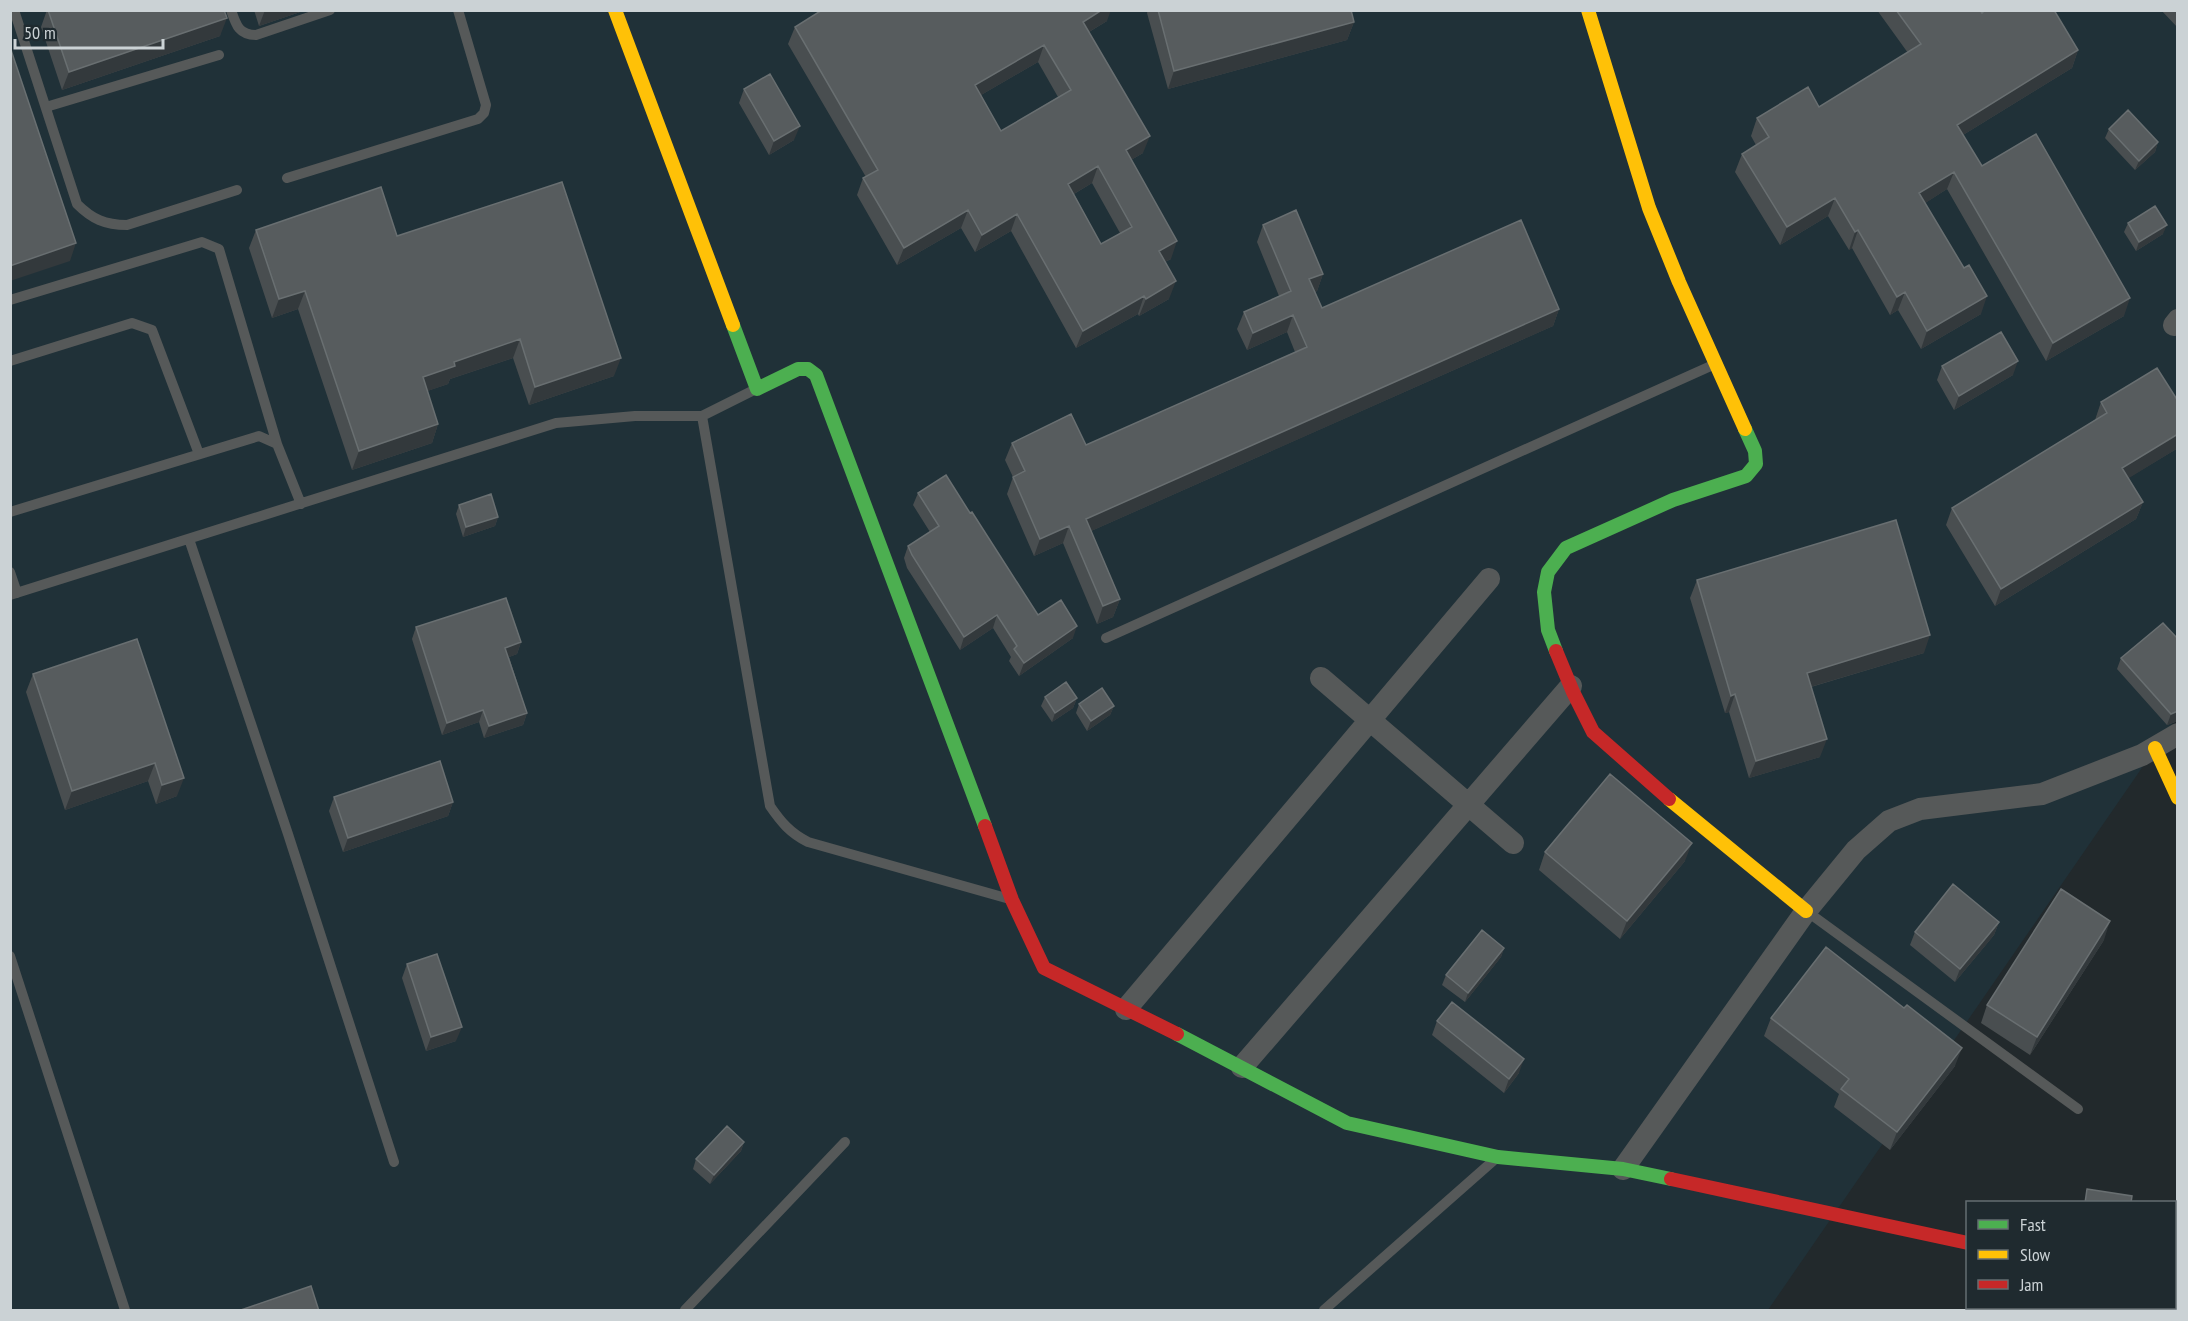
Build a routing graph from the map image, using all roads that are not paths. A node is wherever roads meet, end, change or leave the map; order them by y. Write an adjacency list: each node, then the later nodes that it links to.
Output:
1 (14, 10): 8 (lane)
2 (231, 10): 3 (lane)
3 (330, 10)
4 (458, 10): 9 (lane)
5 (615, 10): 14 (street)
6 (1588, 10): 13 (street)
7 (219, 55): 8 (lane)
8 (46, 106): 10 (lane)
9 (287, 178)
10 (237, 190)
11 (10, 300): 16 (lane)
12 (10, 361): 17 (lane)
13 (1716, 363): 24 (lane); 26 (street)
14 (757, 389): 15 (lane); 33 (street)
15 (702, 416): 18 (lane); 33 (lane)
16 (277, 444): 17 (lane); 18 (lane)
17 (199, 454): 19 (lane)
18 (301, 504): 20 (lane)
19 (10, 512)
20 (189, 539): 23 (lane); 41 (lane)
21 (10, 572): 23 (lane)
22 (1489, 579): 27 (street)
23 (14, 594)
24 (1106, 638)
25 (1321, 678): 27 (street)
26 (1571, 686): 31 (street); 34 (street)
27 (1370, 720): 31 (street); 36 (street)
28 (2178, 734): 29 (street)
29 (2155, 748): 30 (street); 34 (street)
30 (2178, 798)
31 (1468, 805): 32 (street); 37 (street)
32 (1513, 843)
33 (1012, 900): 36 (street)
34 (1806, 911): 38 (lane); 42 (street)
35 (10, 956): 44 (lane)
36 (1126, 1009): 37 (street)
37 (1242, 1067): 40 (street)
38 (2078, 1109)
39 (845, 1142): 45 (lane)
40 (1498, 1157): 42 (street); 46 (lane)
41 (394, 1162)
42 (1623, 1169): 43 (street)
43 (1966, 1244)
44 (125, 1311)
45 (685, 1311)
46 (1324, 1311)

